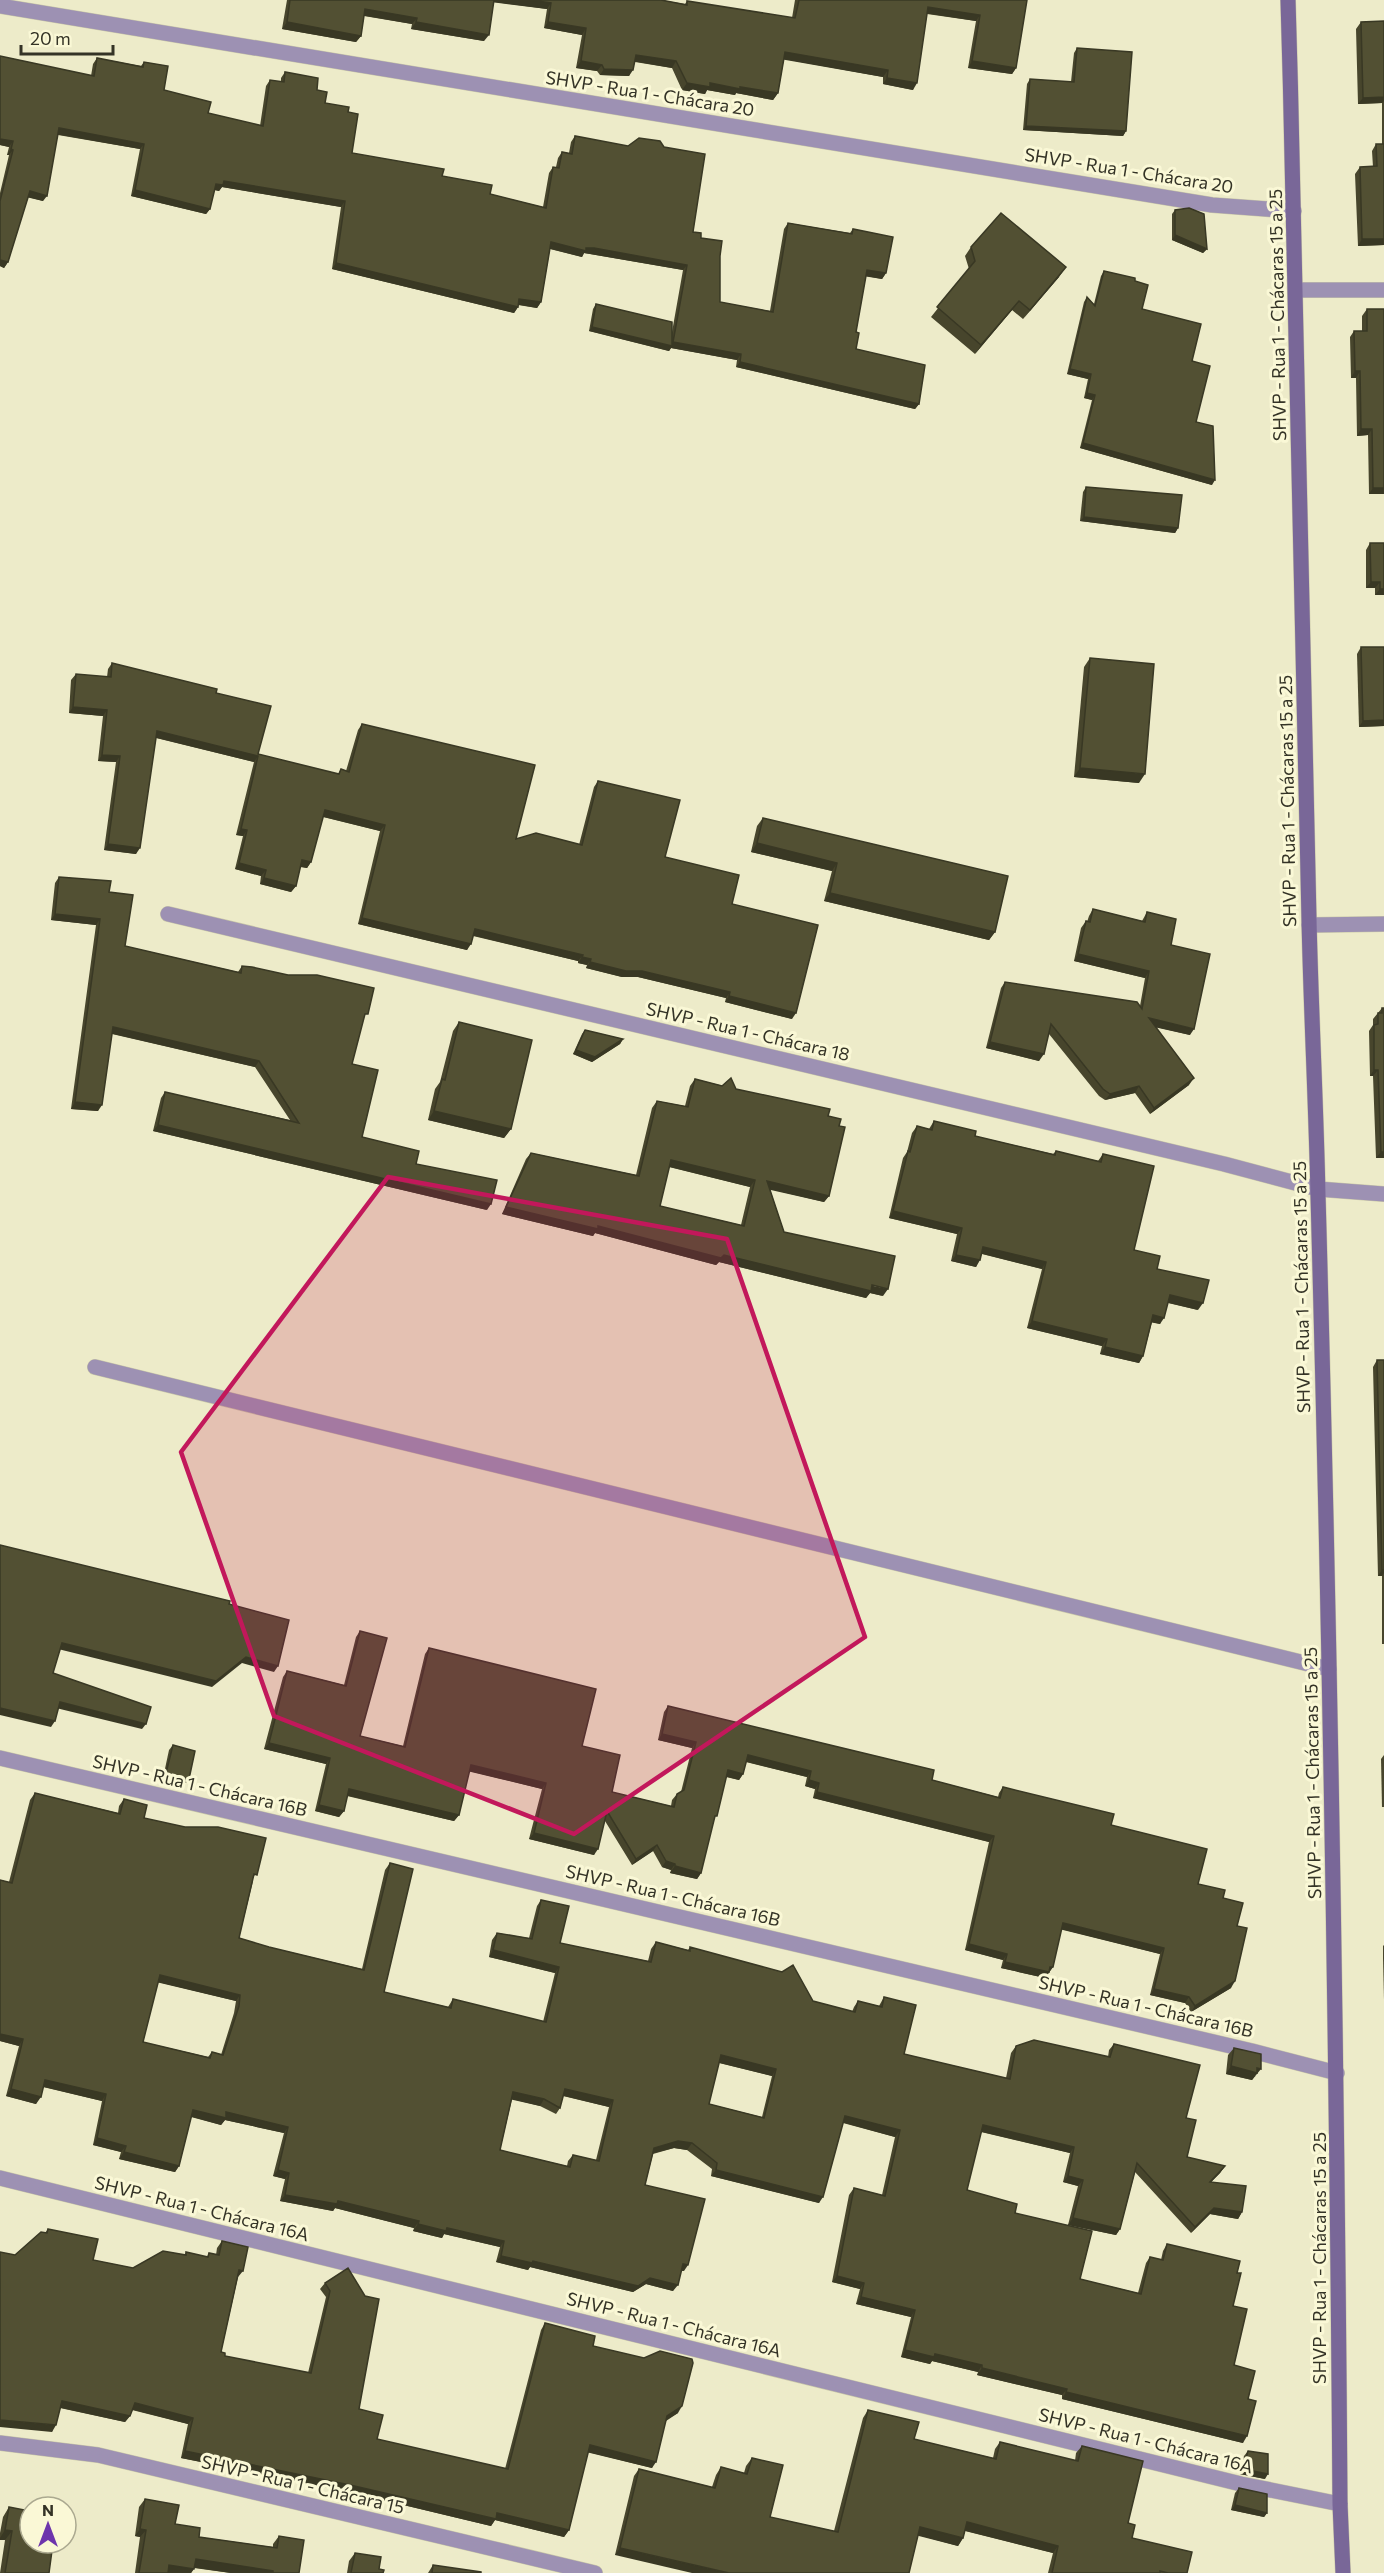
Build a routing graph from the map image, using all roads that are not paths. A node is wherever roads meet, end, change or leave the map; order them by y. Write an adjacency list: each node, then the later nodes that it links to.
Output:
1 (1288, 0): 3 (street, SHVP - Rua 1 - Chácaras 15 a 25)
2 (0, 6): 3 (street, SHVP - Rua 1 - Chácara 20)
3 (1294, 211): 4 (street, SHVP - Rua 1 - Chácaras 15 a 25)
4 (1297, 290): 5 (street); 8 (street, SHVP - Rua 1 - Chácaras 15 a 25)
5 (1384, 290)
6 (168, 914): 9 (street, SHVP - Rua 1 - Chácara 18)
7 (1384, 924): 8 (street)
8 (1309, 925): 9 (street, SHVP - Rua 1 - Chácaras 15 a 25)
9 (1318, 1189): 10 (street, SHVP - Rua 1 - Chácara 18); 12 (street, SHVP - Rua 1 - Chácaras 15 a 25)
10 (1384, 1194)
11 (95, 1367): 12 (street)
12 (1329, 1669): 14 (street, SHVP - Rua 1 - Chácaras 15 a 25)
13 (0, 1758): 14 (street, SHVP - Rua 1 - Chácara 16B)
14 (1337, 2073): 17 (street, SHVP - Rua 1 - Chácaras 15 a 25)
15 (0, 2178): 17 (street, SHVP - Rua 1 - Chácara 16A)
16 (0, 2443): 18 (street, SHVP - Rua 1 - Chácara 15)
17 (1340, 2504): 19 (street, SHVP - Rua 1 - Chácaras 15 a 25)
18 (596, 2573)
19 (1343, 2573)

